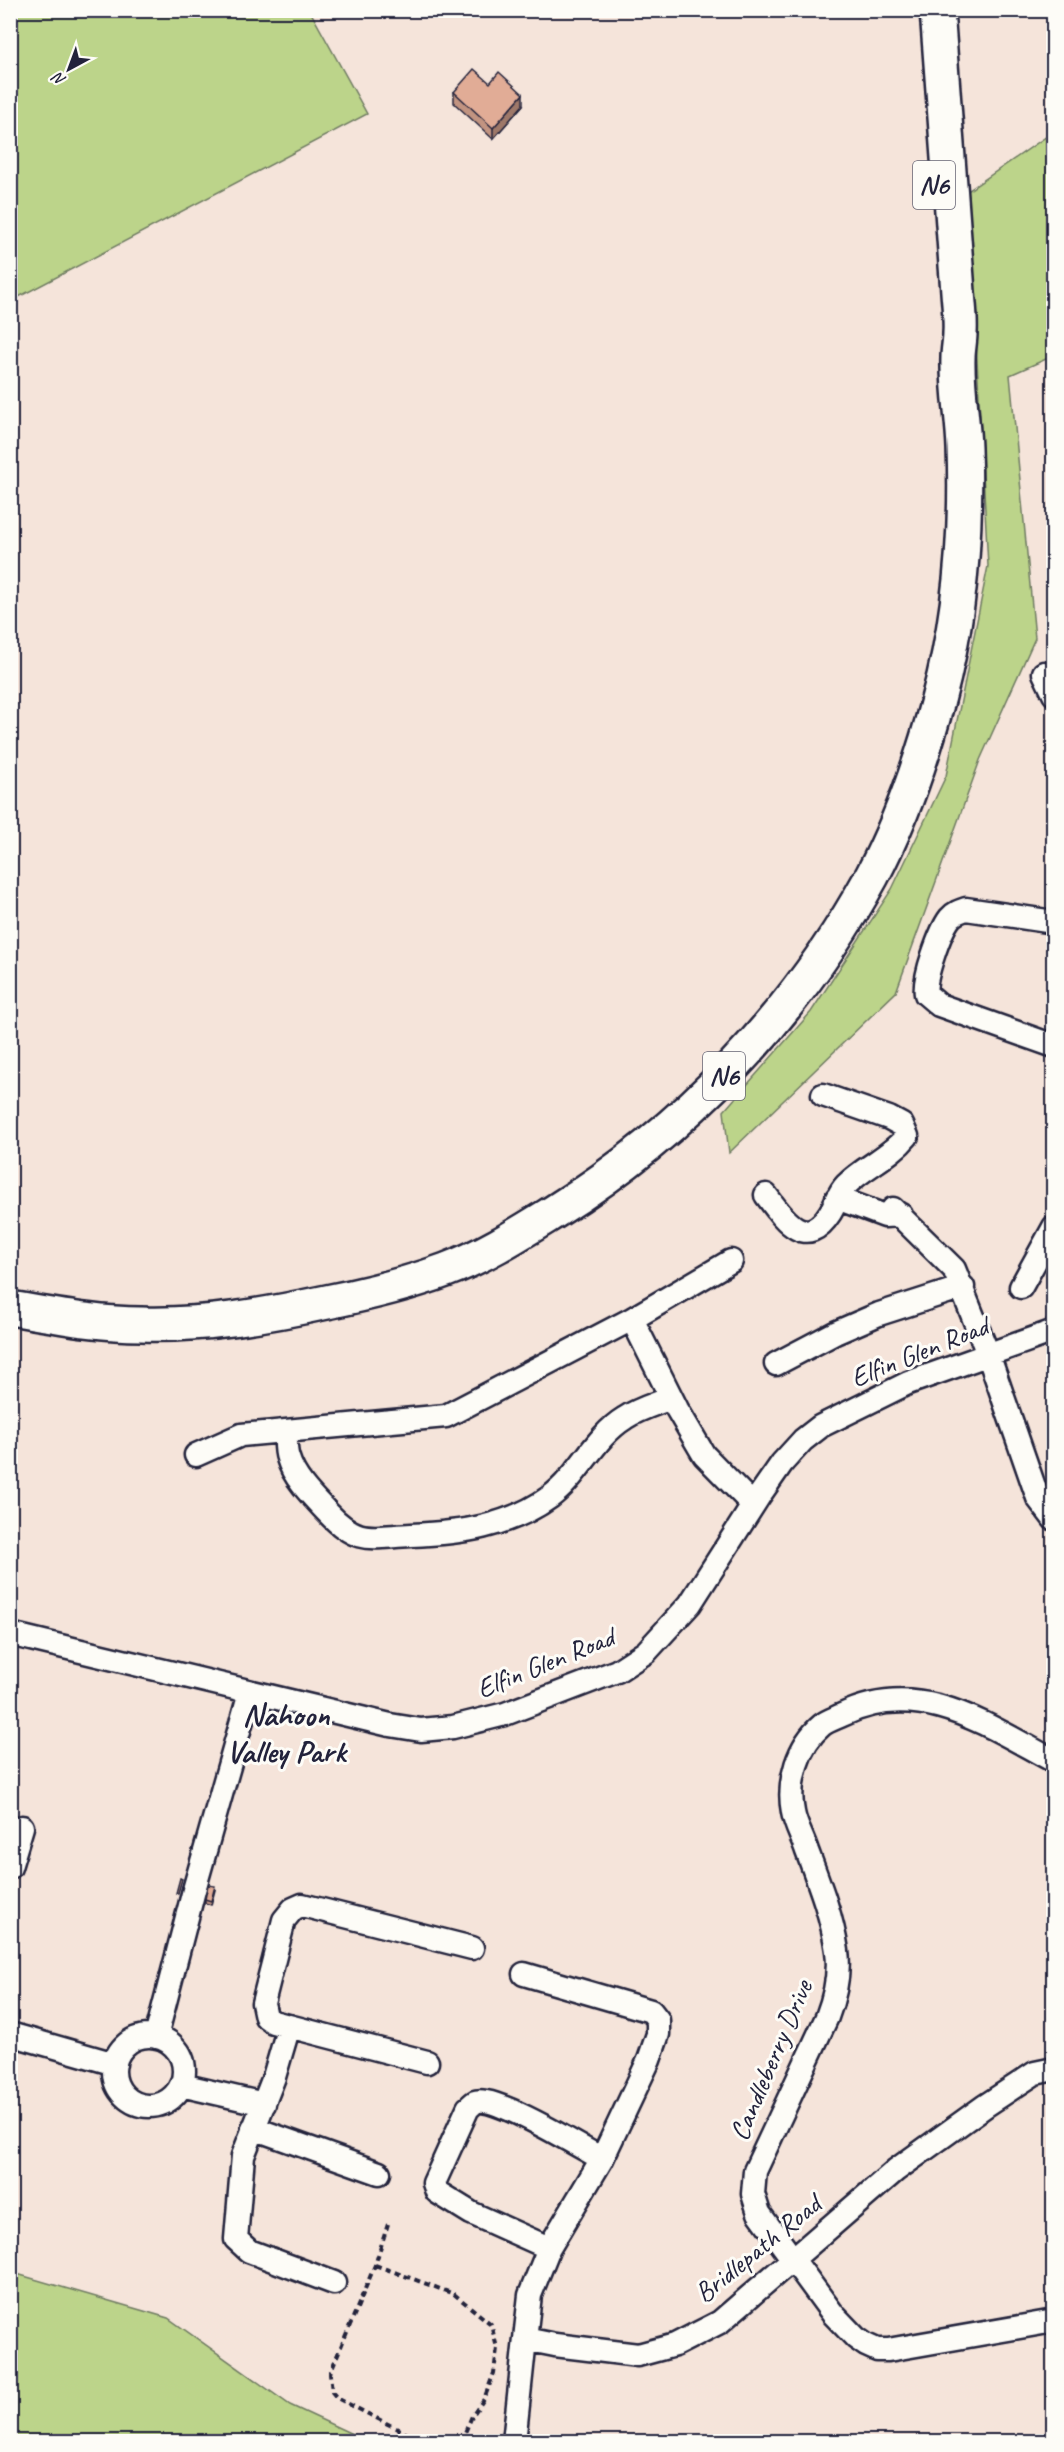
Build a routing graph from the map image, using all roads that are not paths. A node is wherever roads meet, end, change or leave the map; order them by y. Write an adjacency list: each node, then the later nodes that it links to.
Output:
1 (915, 10): 3 (highway, N6)
2 (937, 10): 3 (highway, N6)
3 (958, 357): 13 (highway, N6)
4 (1053, 922): 5 (street)
5 (1053, 1046)
6 (823, 1095): 8 (street)
7 (765, 1195): 8 (street)
8 (837, 1198): 11 (street)
9 (1053, 1227): 12 (street)
10 (731, 1261): 14 (street)
11 (963, 1287): 16 (street); 17 (street)
12 (1021, 1287)
13 (10, 1308)
14 (632, 1319): 18 (street); 19 (street)
15 (1053, 1331): 16 (street, Elfin Glen Road)
16 (988, 1354): 21 (street, Elfin Glen Road); 22 (street)
17 (776, 1364)
18 (671, 1398): 19 (street); 21 (street)
19 (286, 1431): 20 (street)
20 (196, 1455)
21 (753, 1505): 24 (street, Elfin Glen Road)
22 (1053, 1519)
23 (10, 1634): 24 (street, Elfin Glen Road)
24 (250, 1692): 32 (street)
25 (1053, 1761): 42 (street, Candleberry Drive)
26 (22, 1827): 27 (street)
27 (10, 1867)
28 (472, 1948): 30 (street)
29 (524, 1974): 39 (street)
30 (289, 2026): 33 (street); 37 (street)
31 (10, 2034): 34 (street)
32 (156, 2037): 34 (street); 36 (street)
33 (427, 2062)
34 (115, 2064): 36 (street)
35 (1053, 2069): 42 (street, Bridlepath Road)
36 (181, 2085): 37 (street)
37 (264, 2104): 38 (street)
38 (253, 2128): 40 (street); 43 (street)
39 (602, 2159): 41 (street); 41 (street)
40 (380, 2173)
41 (549, 2248): 45 (street)
42 (794, 2261): 44 (street, Candleberry Drive); 45 (street, Bridlepath Road)
43 (334, 2283)
44 (1053, 2320)
45 (525, 2339): 46 (street)
46 (514, 2442)

